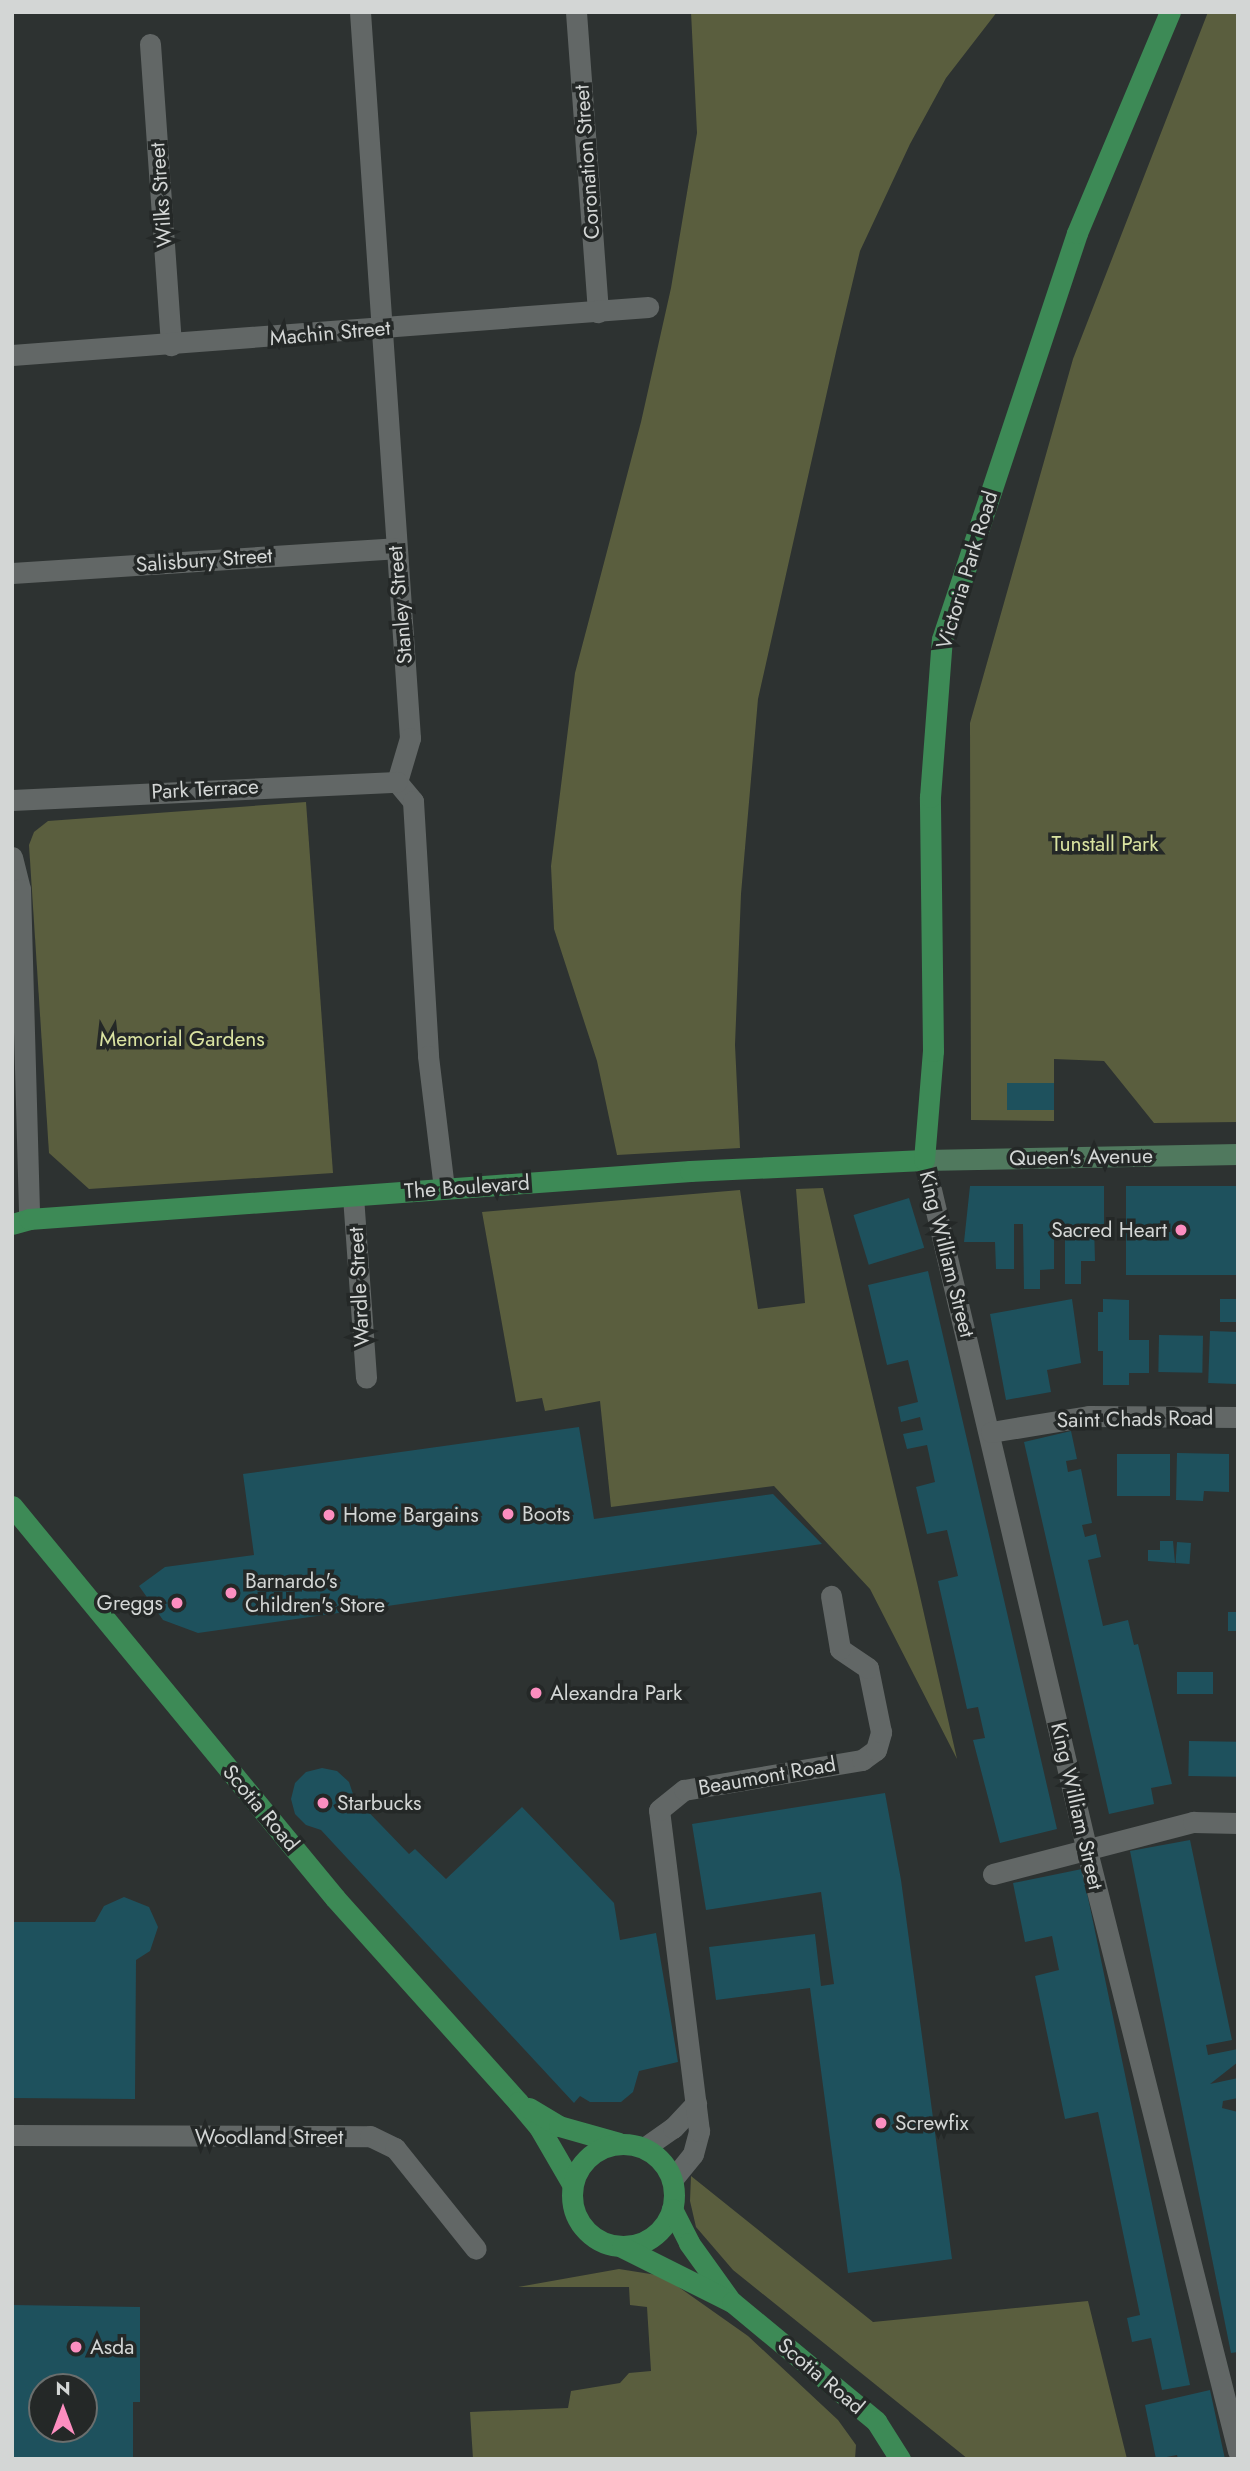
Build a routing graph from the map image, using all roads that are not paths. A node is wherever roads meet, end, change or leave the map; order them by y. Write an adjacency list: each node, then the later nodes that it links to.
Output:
1 (360, 12): 7 (street, Stanley Street)
2 (576, 12): 6 (street, Coronation Street)
3 (1170, 12): 16 (main road, Victoria Park Road)
4 (150, 44): 8 (street, Wilks Street)
5 (648, 307): 6 (street, Machin Street)
6 (598, 312): 7 (street, Machin Street)
7 (383, 329): 8 (street, Machin Street); 10 (street, Stanley Street)
8 (171, 345): 9 (street, Machin Street)
9 (12, 355)
10 (395, 548): 11 (street, Salisbury Street); 12 (street, Stanley Street)
11 (12, 573)
12 (397, 782): 13 (street, Park Terrace); 17 (street)
13 (12, 800)
14 (12, 857): 19 (street)
15 (1238, 1154): 16 (street, Queen's Avenue)
16 (923, 1160): 17 (main road, The Boulevard); 22 (street, King William Street)
17 (444, 1188): 18 (main road, The Boulevard)
18 (353, 1196): 19 (main road, The Boulevard); 20 (street, Wardle Street)
19 (21, 1221)
20 (366, 1378)
21 (1238, 1417): 22 (street, Saint Chads Road)
22 (991, 1432): 26 (street, King William Street)
23 (12, 1506): 28 (main road, Scotia Road)
24 (831, 1596): 29 (street, Beaumont Road)
25 (1238, 1823): 26 (street)
26 (1086, 1847): 27 (street); 38 (street, King William Street)
27 (993, 1874)
28 (518, 2102): 31 (main road, Scotia Road); 33 (main road, Scotia Road)
29 (696, 2103): 31 (street); 32 (street, Beaumont Road)
30 (12, 2135): 36 (street, Woodland Street)
31 (635, 2146): 32 (main road); 33 (main road)
32 (672, 2180): 34 (main road)
33 (572, 2184): 35 (main road)
34 (672, 2209): 35 (main road); 37 (main road, Scotia Road)
35 (622, 2247): 37 (main road, Scotia Road)
36 (476, 2249)
37 (732, 2302): 40 (main road, Scotia Road)
38 (1230, 2384): 39 (street, King William Street)
39 (1238, 2451)
40 (900, 2459)

